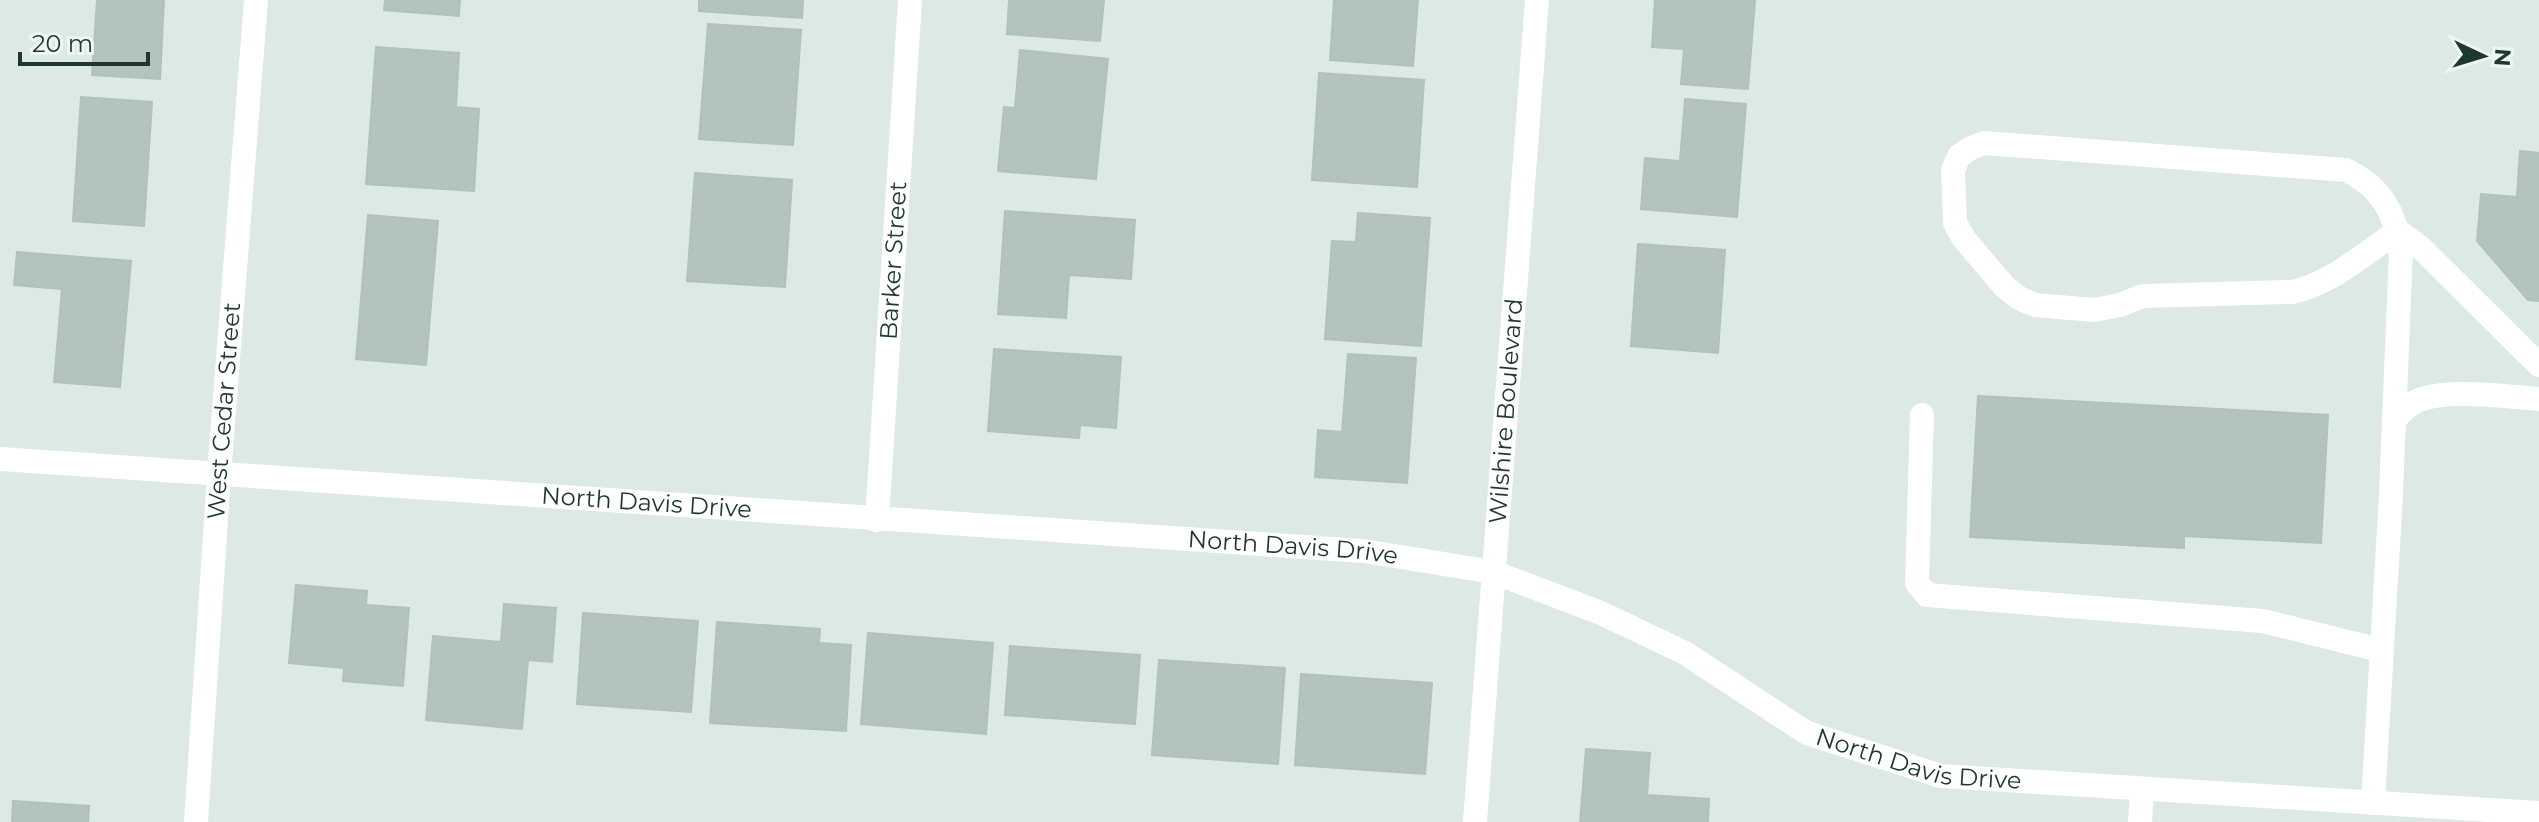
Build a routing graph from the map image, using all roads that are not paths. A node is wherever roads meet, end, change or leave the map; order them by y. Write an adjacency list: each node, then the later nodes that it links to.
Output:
1 (256, 0): 10 (street, West Cedar Street)
2 (910, 0): 11 (street, Barker Street)
3 (1537, 0): 12 (street, Wilshire Boulevard)
4 (2398, 231): 4 (street); 5 (street); 8 (street)
5 (2539, 365)
6 (2539, 399): 8 (street)
7 (1922, 415): 13 (street)
8 (2394, 420): 13 (street)
9 (0, 459): 10 (street, North Davis Drive)
10 (219, 474): 11 (street, North Davis Drive); 17 (street, West Cedar Street)
11 (877, 520): 12 (street, North Davis Drive)
12 (1493, 572): 14 (street, North Davis Drive); 18 (street, Wilshire Boulevard)
13 (2380, 650): 15 (street)
14 (2142, 791): 15 (street, North Davis Drive); 19 (street)
15 (2373, 803): 16 (street, North Davis Drive)
16 (2539, 813)
17 (196, 822)
18 (1475, 822)
19 (2140, 822)

